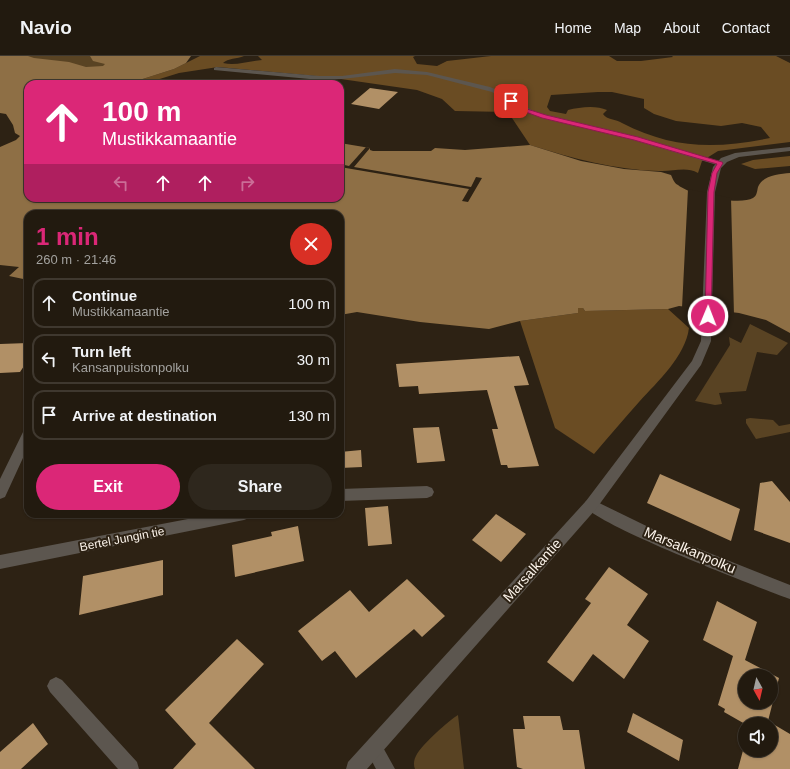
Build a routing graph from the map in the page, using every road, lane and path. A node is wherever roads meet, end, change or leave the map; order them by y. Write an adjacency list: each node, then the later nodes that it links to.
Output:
1 (216, 68): 3 (street)
2 (790, 149): 3 (street)
3 (720, 163): 8 (street, Marsalkantie)
4 (24, 442): 6 (street)
5 (428, 492): 7 (street)
6 (0, 493)
7 (344, 494)
8 (591, 505): 11 (street, Marsalkanpolku); 13 (street, Marsalkantie)
9 (224, 518): 10 (street, Bertel Jungin tie)
10 (0, 562)
11 (790, 592)
12 (56, 686): 14 (street)
13 (374, 748): 15 (street, Marsalkantie); 16 (street)
14 (130, 769)
15 (355, 769)
16 (386, 769)

